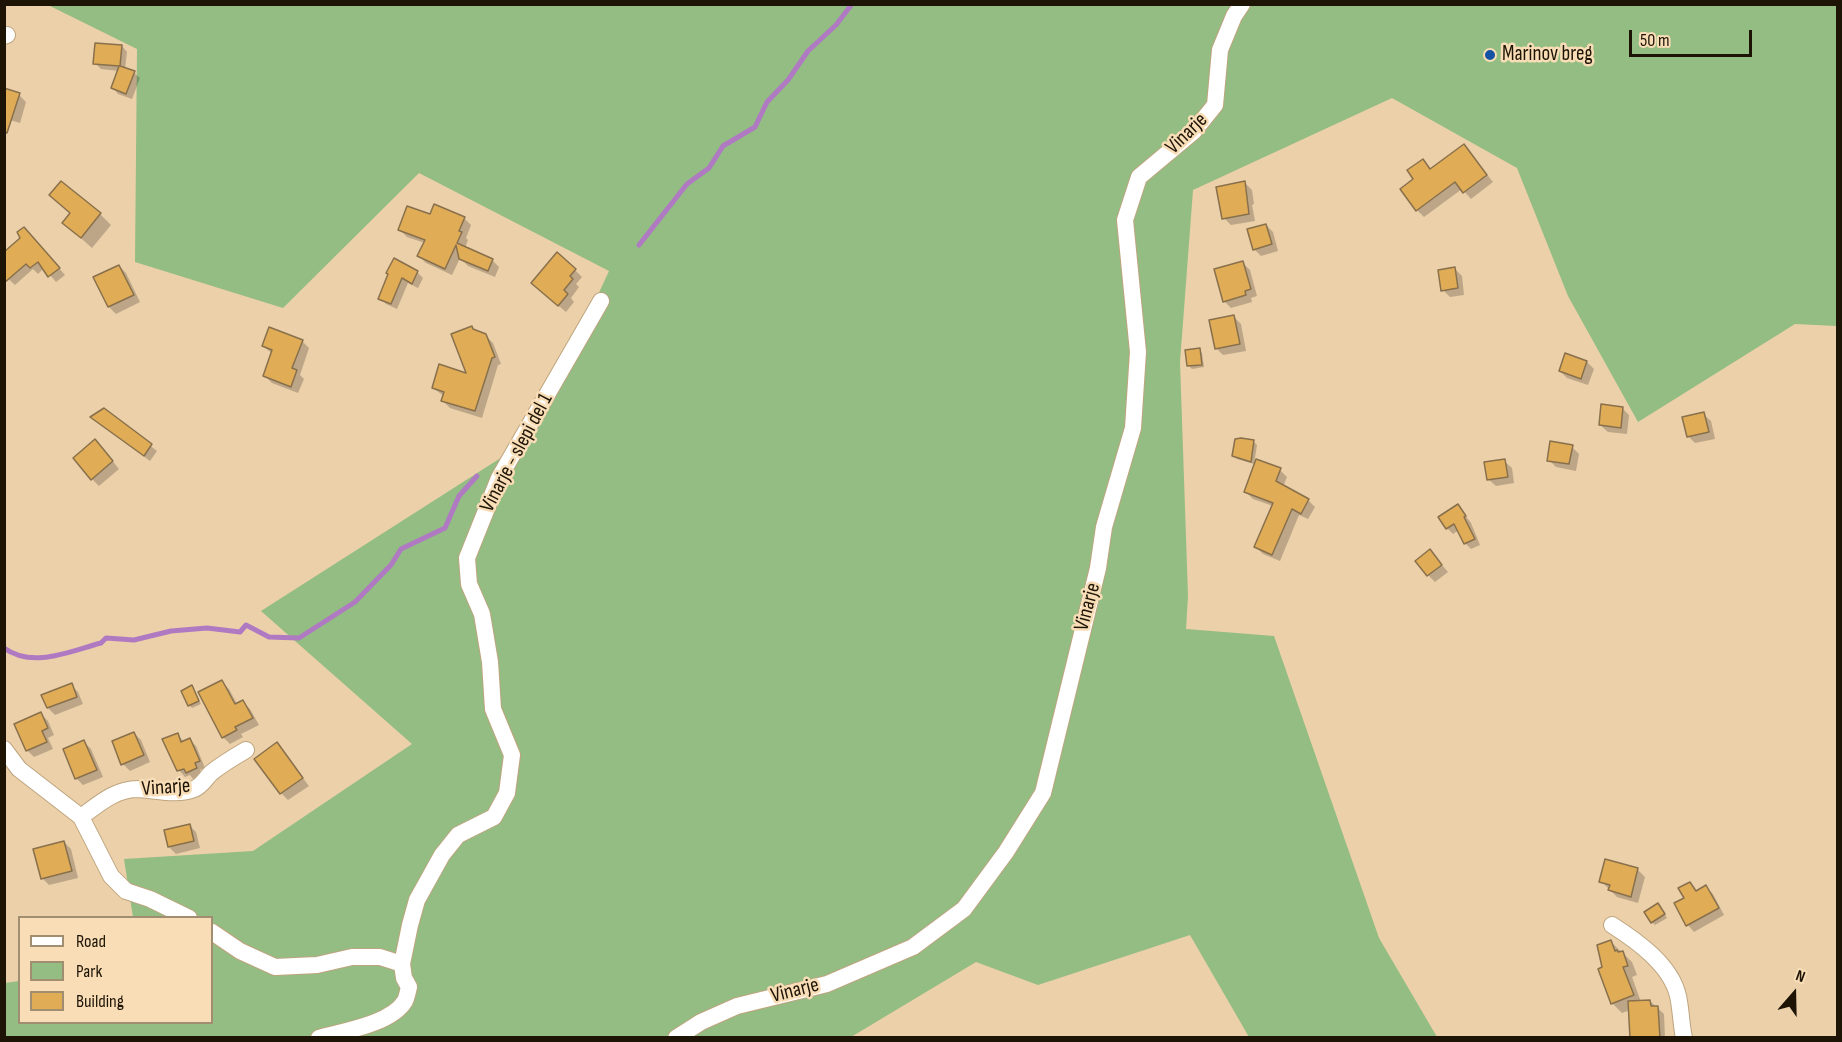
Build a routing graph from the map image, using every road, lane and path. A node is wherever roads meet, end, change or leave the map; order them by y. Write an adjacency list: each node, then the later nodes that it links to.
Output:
1 (1242, 4): 11 (street, Vinarje)
2 (601, 301): 9 (street, Vinarje - slepi del 1)
3 (4, 749): 5 (street)
4 (246, 750): 5 (street, Vinarje)
5 (81, 817): 6 (street)
6 (185, 916)
7 (1612, 925): 12 (street)
8 (213, 933): 9 (street)
9 (402, 964): 10 (street)
10 (319, 1038)
11 (676, 1038)
12 (1684, 1038)

